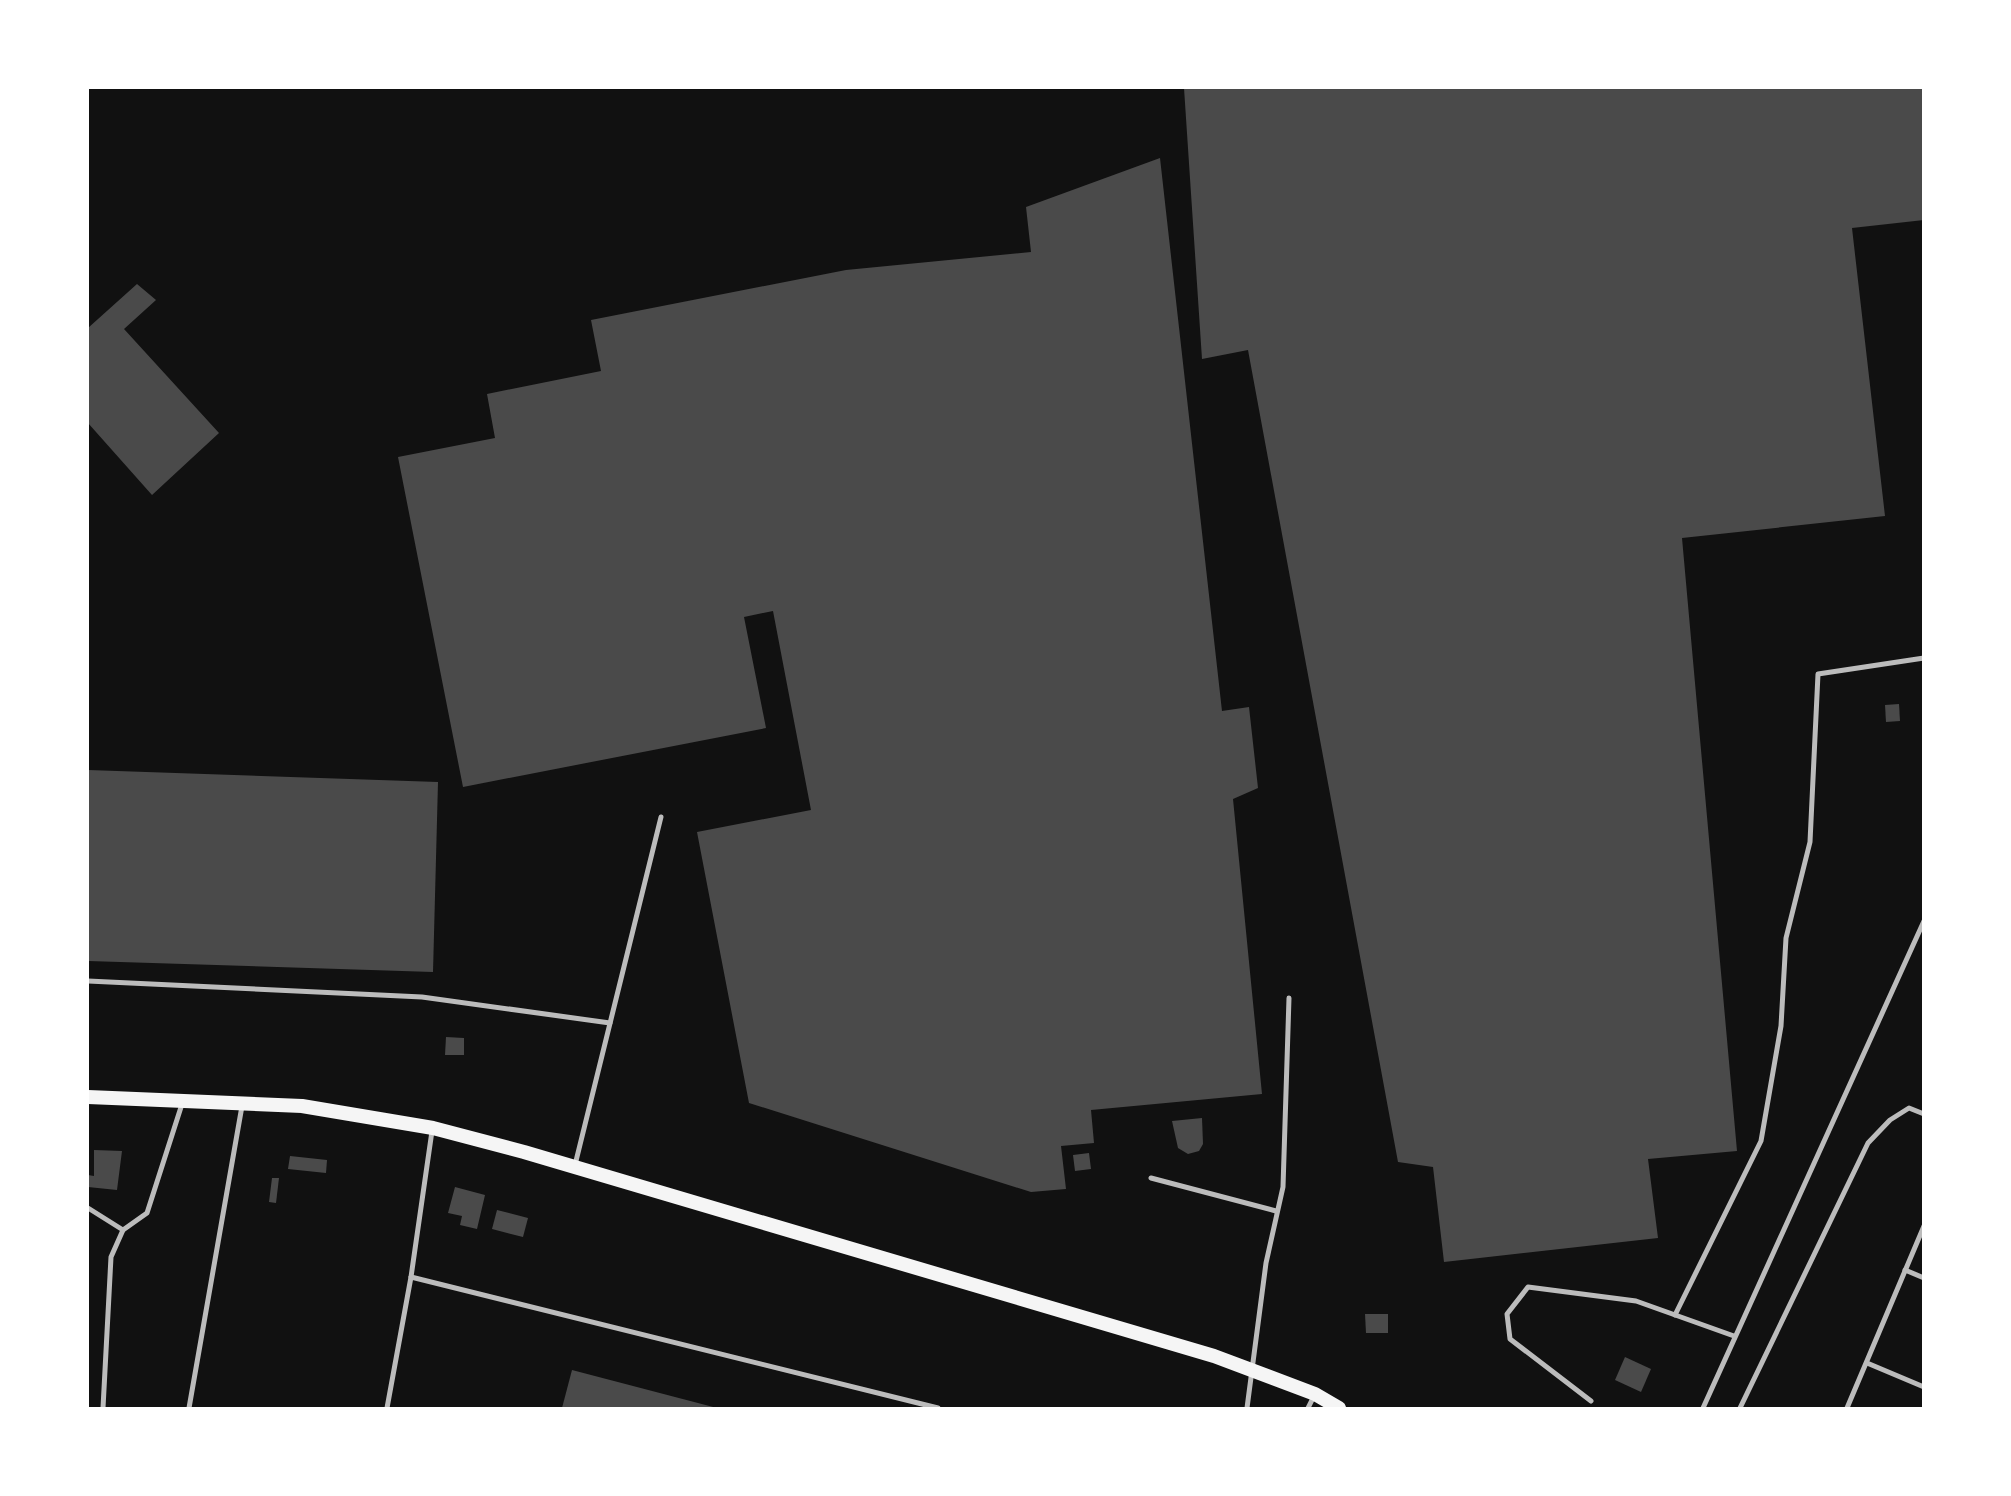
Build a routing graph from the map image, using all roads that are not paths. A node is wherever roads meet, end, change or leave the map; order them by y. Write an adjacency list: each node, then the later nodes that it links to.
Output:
1 (1923, 658): 21 (lane)
2 (660, 817): 6 (lane)
3 (1923, 921): 22 (lane)
4 (88, 981): 6 (lane)
5 (1289, 998): 15 (lane)
6 (610, 1023): 12 (lane)
7 (88, 1097): 8 (main road)
8 (183, 1101): 9 (main road); 17 (lane)
9 (243, 1103): 11 (main road); 29 (lane)
10 (1923, 1114): 36 (lane)
11 (433, 1128): 12 (main road); 19 (lane)
12 (574, 1168): 24 (main road)
13 (1151, 1178): 15 (lane)
14 (88, 1208): 17 (lane)
15 (1276, 1211): 24 (lane)
16 (1923, 1226): 18 (lane)
17 (123, 1230): 28 (lane)
18 (1905, 1270): 20 (lane); 23 (lane)
19 (411, 1277): 30 (lane); 31 (lane)
20 (1923, 1278)
21 (1675, 1315): 22 (lane); 27 (lane)
22 (1734, 1336): 35 (lane)
23 (1867, 1363): 25 (lane); 37 (lane)
24 (1252, 1370): 26 (main road); 32 (lane)
25 (1923, 1387)
26 (1315, 1394): 33 (lane); 34 (main road)
27 (1591, 1401)
28 (103, 1409)
29 (190, 1409)
30 (387, 1409)
31 (938, 1409)
32 (1247, 1409)
33 (1308, 1409)
34 (1339, 1409)
35 (1703, 1409)
36 (1740, 1409)
37 (1847, 1409)

